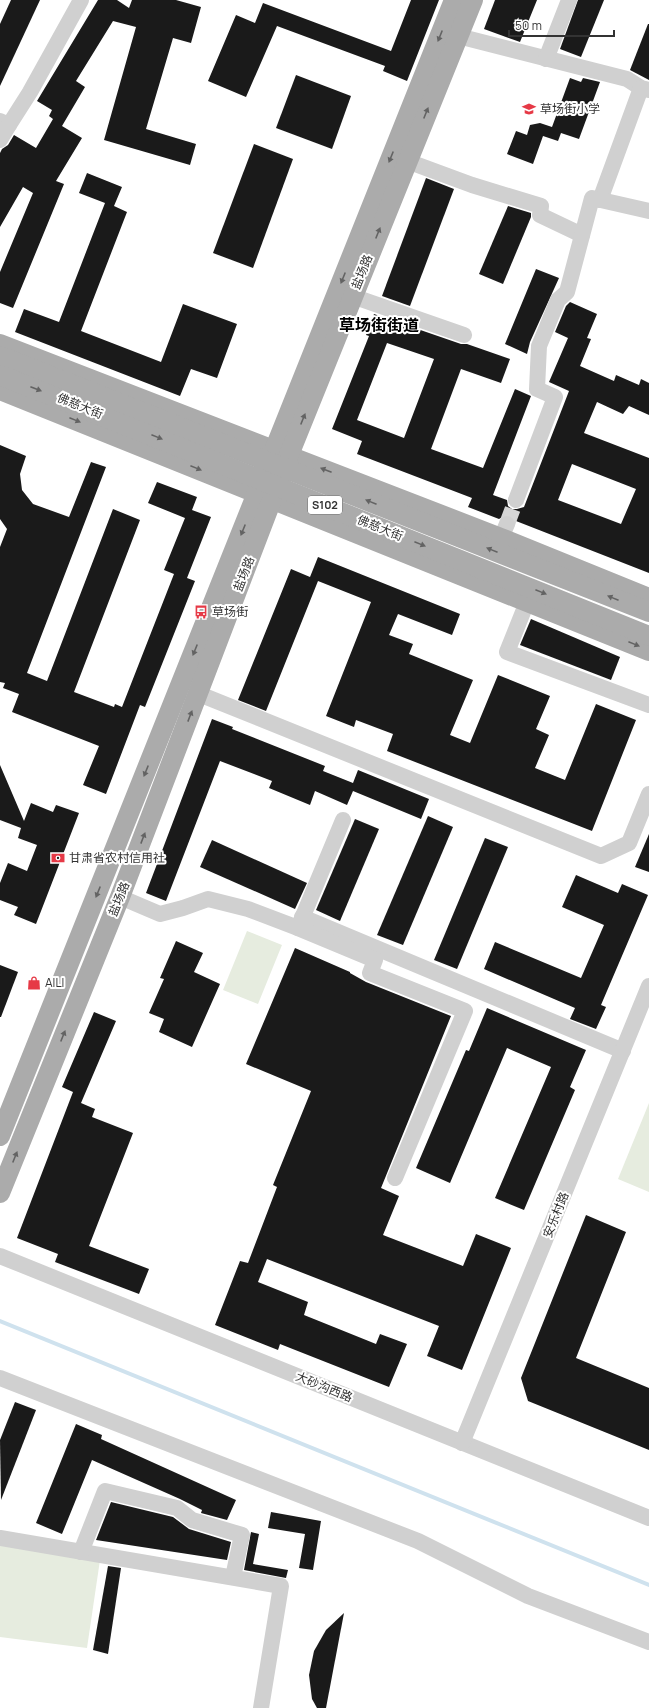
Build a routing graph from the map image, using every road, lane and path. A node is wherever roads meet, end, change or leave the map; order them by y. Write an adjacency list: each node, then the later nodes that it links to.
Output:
1 (81, 0): 8 (street)
2 (454, 0): 20 (main road, 盐场路, one-way to 20)
3 (473, 0): 5 (main road, 盐场路)
4 (569, 0): 6 (street)
5 (458, 36): 6 (street); 10 (main road, 盐场路, one-way to 5)
6 (546, 59): 7 (street)
7 (645, 89): 11 (street)
8 (4, 123): 9 (street)
9 (0, 140)
10 (407, 161): 13 (street); 14 (main road, 盐场路, one-way to 10)
11 (596, 199): 12 (street); 13 (street)
12 (649, 211)
13 (582, 235): 22 (street)
14 (352, 296): 15 (street); 20 (main road, 盐场路, one-way to 14)
15 (464, 335)
16 (0, 344): 20 (main road)
17 (0, 356): 25 (main road, 佛慈大街 / S102, one-way to 17, bridge)
18 (0, 375): 26 (main road, 佛慈大街 / S102, one-way to 26, bridge)
19 (0, 390): 21 (main road, one-way to 21)
20 (282, 452): 21 (main road, 盐场路); 23 (main road, one-way to 20)
21 (265, 496): 24 (main road); 28 (main road, 盐场路); 36 (main road, 盐场路, one-way to 36)
22 (516, 500)
23 (649, 598)
24 (527, 602): 27 (main road, one-way to 27); 29 (street)
25 (649, 612)
26 (649, 636)
27 (649, 651)
28 (199, 694): 30 (street); 32 (main road, 盐场路, one-way to 28)
29 (649, 705)
30 (649, 794)
31 (343, 820): 33 (street)
32 (120, 897): 33 (street); 38 (main road, 盐场路, one-way to 32)
33 (300, 923): 35 (street); 37 (street)
34 (649, 986): 35 (street, 安乐村路)
35 (622, 1051): 41 (street, 安乐村路)
36 (0, 1136)
37 (394, 1178)
38 (0, 1193)
39 (0, 1256): 41 (street, 大砂沟西路)
40 (0, 1378): 46 (street)
41 (462, 1443): 42 (street, 大砂沟西路)
42 (649, 1518)
43 (0, 1538): 44 (street)
44 (81, 1552): 45 (street); 45 (street)
45 (233, 1578): 47 (street)
46 (649, 1642)
47 (261, 1708)

